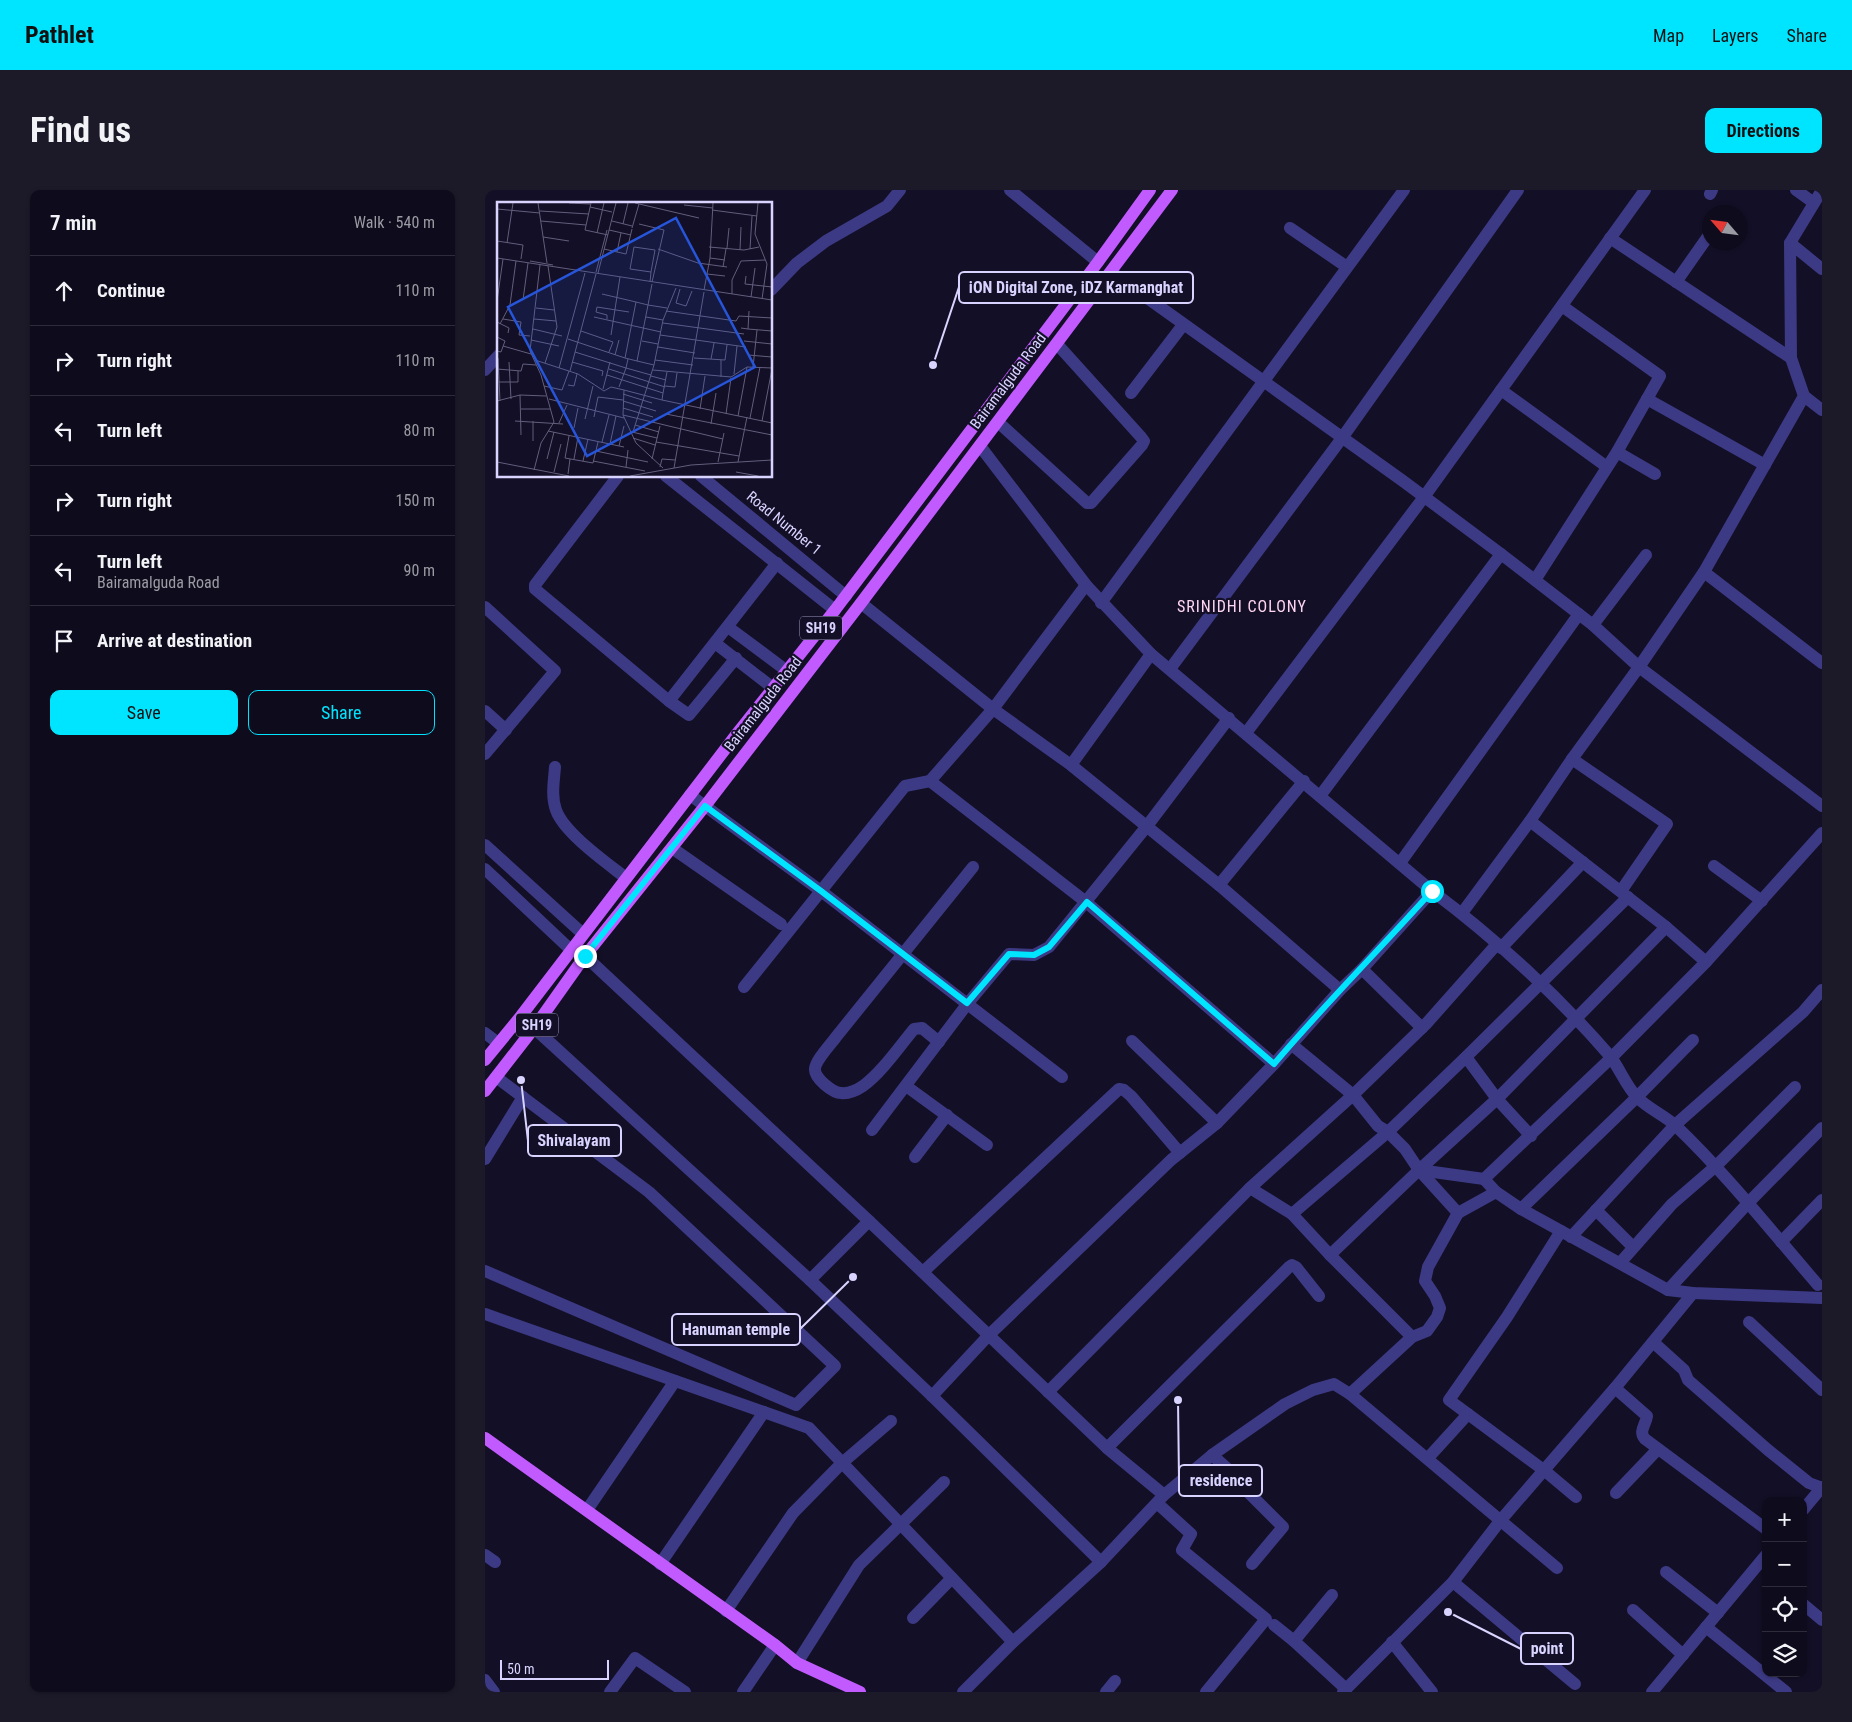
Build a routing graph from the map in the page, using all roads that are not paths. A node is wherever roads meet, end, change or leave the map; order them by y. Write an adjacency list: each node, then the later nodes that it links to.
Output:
1 (900, 190): 20 (street)
2 (1010, 190): 15 (street)
3 (1150, 190): 15 (main road, Bairamalguda Road / SH19)
4 (1171, 190): 18 (main road, Bairamalguda Road / SH19)
5 (1404, 190): 16 (street)
6 (1518, 190): 34 (street)
7 (1645, 190): 12 (street)
8 (1796, 190): 10 (street)
9 (1822, 190): 10 (street)
10 (1815, 203): 13 (street)
11 (1290, 228): 16 (street)
12 (1610, 238): 19 (street); 21 (street)
13 (1790, 243): 17 (street); 25 (street)
14 (1702, 245): 19 (street)
15 (1098, 262): 50 (main road, Bairamalguda Road / SH19)
16 (1347, 267): 27 (street)
17 (1822, 269)
18 (1111, 272): 22 (street); 23 (main road, Bairamalguda Road / SH19)
19 (1676, 282): 25 (street)
20 (773, 288)
21 (1562, 306): 28 (street); 31 (street)
22 (1183, 325): 27 (street); 29 (street)
23 (1057, 344): 33 (main road, Bairamalguda Road / SH19); 33 (street)
24 (497, 357): 26 (street)
25 (1791, 358): 30 (street)
26 (485, 370)
27 (1263, 381): 34 (street); 52 (street)
28 (1501, 390): 38 (street); 43 (street)
29 (1131, 393)
30 (1804, 396): 32 (street); 37 (street)
31 (1647, 399): 36 (street); 37 (street)
32 (1822, 410)
33 (998, 422): 35 (main road, Bairamalguda Road / SH19)
34 (1342, 438): 43 (street); 63 (street)
35 (980, 446): 49 (street); 51 (main road, Bairamalguda Road / SH19)
36 (1617, 452): 38 (street); 39 (street)
37 (1765, 465): 47 (street)
38 (1607, 467): 48 (street)
39 (1655, 474)
40 (616, 478): 66 (street)
41 (669, 478): 46 (street)
42 (703, 478): 50 (street, Road Number 1)
43 (1425, 497): 44 (street); 71 (street)
44 (1501, 554): 48 (street); 79 (street)
45 (1646, 555): 56 (street)
46 (777, 563): 54 (street); 57 (street)
47 (1704, 572): 61 (street); 62 (street)
48 (1535, 580): 55 (street)
49 (1086, 585): 52 (street); 67 (street)
50 (846, 596): 54 (main road, Bairamalguda Road / SH19)
51 (861, 603): 67 (street); 80 (main road, Bairamalguda Road / SH19)
52 (1101, 603): 59 (street)
53 (485, 607): 70 (street)
54 (835, 610): 64 (main road, Bairamalguda Road / SH19)
55 (1579, 614): 56 (street); 88 (street)
56 (1593, 625): 62 (street)
57 (728, 626): 58 (street); 64 (street)
58 (715, 643): 60 (street); 66 (street)
59 (1151, 654): 63 (street); 74 (street)
60 (736, 658): 65 (street); 66 (street)
61 (1822, 663)
62 (1639, 667): 73 (street); 81 (street)
63 (1170, 669): 69 (street)
64 (787, 671): 65 (main road, Bairamalguda Road / SH19)
65 (773, 688): 78 (main road, Bairamalguda Road / SH19)
66 (669, 701)
67 (993, 709): 74 (street); 76 (street)
68 (485, 711): 70 (street)
69 (1229, 718): 71 (street); 83 (street)
70 (506, 730): 72 (street)
71 (1246, 733): 77 (street)
72 (485, 754)
73 (1571, 759): 82 (street); 96 (street)
74 (1071, 765): 83 (street)
75 (555, 767): 92 (street)
76 (930, 781): 94 (street); 98 (street)
77 (1304, 781): 79 (street); 93 (street)
78 (690, 795): 80 (street); 92 (main road, Bairamalguda Road / SH19)
79 (1320, 796): 88 (street)
80 (705, 806): 86 (main road, Bairamalguda Road / SH19); 94 (street)
81 (1822, 806)
82 (1530, 821): 87 (street); 99 (street)
83 (1147, 826): 93 (street); 98 (street)
84 (1822, 833): 97 (street)
85 (485, 845): 102 (street)
86 (672, 848): 100 (street); 106 (main road, Bairamalguda Road / SH19)
87 (1583, 862): 96 (street); 103 (street)
88 (1399, 863): 95 (street)
89 (1714, 866): 97 (street)
90 (973, 867): 105 (street)
91 (485, 869): 104 (street)
92 (626, 878): 102 (main road, Bairamalguda Road / SH19)
93 (1219, 884): 111 (street)
94 (821, 891): 105 (street); 110 (street)
95 (1432, 891): 99 (street); 108 (street)
96 (1625, 894): 101 (street); 109 (street)
97 (1762, 901): 107 (street)
98 (1087, 902): 113 (street); 126 (street)
99 (1462, 913): 103 (street)
100 (781, 924)
101 (1666, 927): 107 (street); 114 (street)
102 (583, 934): 104 (main road, Bairamalguda Road / SH19)
103 (1499, 946): 109 (street); 116 (street)
104 (571, 950): 121 (main road, Bairamalguda Road / SH19)
105 (902, 953): 113 (street); 120 (street)
106 (585, 956): 115 (main road, Bairamalguda Road / SH19); 158 (street)
107 (1706, 962): 124 (street)
108 (1361, 969): 111 (street); 116 (street)
109 (1540, 984): 114 (street); 123 (street)
110 (744, 986)
111 (1340, 990): 122 (street)
112 (1822, 990): 138 (street)
113 (967, 1003): 120 (street); 128 (street)
114 (1577, 1020): 124 (street); 135 (street)
115 (534, 1028): 127 (main road, Bairamalguda Road / SH19); 166 (street)
116 (1422, 1028): 132 (street)
117 (485, 1033): 121 (street)
118 (1131, 1040): 137 (street)
119 (1693, 1040): 134 (street)
120 (939, 1042): 129 (street)
121 (499, 1043): 125 (main road, Bairamalguda Road / SH19)
122 (1291, 1044): 126 (street); 132 (street)
123 (1467, 1057): 135 (street); 141 (street)
124 (1611, 1058): 134 (street); 142 (street)
125 (485, 1060)
126 (1274, 1064): 137 (street)
127 (496, 1077): 131 (main road, Bairamalguda Road / SH19); 133 (street)
128 (1063, 1077)
129 (906, 1086): 136 (street); 140 (street)
130 (1795, 1087): 147 (street)
131 (485, 1091)
132 (1353, 1095): 141 (street); 150 (street)
133 (523, 1097): 146 (street); 164 (street)
134 (1637, 1097): 138 (street); 154 (street)
135 (1497, 1099): 142 (street); 148 (street)
136 (947, 1116): 143 (street); 145 (street)
137 (1217, 1123): 144 (street)
138 (1675, 1125): 147 (street); 155 (street)
139 (1822, 1128): 153 (street)
140 (872, 1130)
141 (1388, 1132): 148 (street); 157 (street)
142 (1531, 1136): 149 (street)
143 (987, 1145)
144 (1180, 1153): 165 (street); 174 (street)
145 (915, 1157)
146 (485, 1159)
147 (1715, 1166): 153 (street); 161 (street)
148 (1419, 1170): 149 (street); 156 (street); 162 (street)
149 (1484, 1180): 151 (street)
150 (1251, 1188): 157 (street); 180 (street)
151 (1497, 1192): 154 (street); 156 (street)
152 (1822, 1200): 160 (street)
153 (1749, 1202): 160 (street); 168 (street)
154 (1521, 1209): 159 (street)
155 (1596, 1210): 159 (street); 161 (street)
156 (1457, 1213): 175 (street)
157 (1292, 1214): 162 (street)
158 (869, 1221): 165 (street); 166 (street)
159 (1566, 1234): 163 (street); 184 (street)
160 (1781, 1242): 167 (street)
161 (1633, 1247): 163 (street)
162 (1331, 1256): 175 (street)
163 (1620, 1263): 168 (street)
164 (485, 1271)
165 (923, 1272): 174 (street)
166 (811, 1280): 182 (street)
167 (1821, 1285)
168 (1668, 1290): 169 (street)
169 (1693, 1293): 171 (street); 176 (street)
170 (1319, 1296): 187 (street)
171 (1822, 1298)
172 (485, 1314): 177 (street)
173 (1749, 1322): 179 (street)
174 (989, 1335): 180 (street); 182 (street)
175 (1411, 1337): 181 (street)
176 (1653, 1342): 178 (street); 194 (street)
177 (675, 1381): 183 (street); 199 (street)
178 (1615, 1388): 188 (street); 192 (street)
179 (1822, 1390)
180 (1048, 1392): 187 (street)
181 (1350, 1394): 189 (street); 190 (street)
182 (932, 1396): 203 (street)
183 (764, 1412): 191 (street); 204 (street)
184 (1468, 1414): 190 (street); 192 (street)
185 (891, 1421): 191 (street)
186 (485, 1438): 199 (main road)
187 (1107, 1448): 197 (street)
188 (1658, 1449): 195 (street); 202 (street)
189 (1212, 1455): 197 (street); 205 (street)
190 (1427, 1458): 200 (street)
191 (842, 1463): 201 (street); 214 (street)
192 (1545, 1471): 196 (street); 200 (street)
193 (944, 1482): 201 (street)
194 (1822, 1488): 198 (street)
195 (1616, 1493)
196 (1576, 1497)
197 (1161, 1499): 203 (street); 238 (street)
198 (1807, 1505)
199 (587, 1510): 204 (main road)
200 (1500, 1521): 207 (street); 210 (street)
201 (901, 1524): 209 (street); 225 (street)
202 (1762, 1526)
203 (1101, 1562): 221 (street)
204 (660, 1564): 214 (main road)
205 (1252, 1564)
206 (1762, 1565): 215 (street)
207 (1557, 1568)
208 (1666, 1572): 215 (street)
209 (951, 1578): 217 (street); 221 (street)
210 (1453, 1582): 222 (street); 228 (street)
211 (1332, 1595): 220 (street)
212 (1807, 1607): 216 (street)
213 (1633, 1610): 224 (street)
214 (727, 1611): 223 (main road)
215 (1718, 1613): 219 (street)
216 (1821, 1616)
217 (913, 1618)
218 (1274, 1625): 220 (street)
219 (1706, 1627): 224 (street); 240 (street)
220 (1294, 1641): 230 (street)
221 (1013, 1642): 236 (street)
222 (1392, 1642): 230 (street); 239 (street)
223 (775, 1645): 225 (main road); 234 (street)
224 (1683, 1655): 229 (street)
225 (797, 1663): 235 (main road)
226 (485, 1680): 231 (street)
227 (1115, 1681): 237 (street)
228 (1575, 1684)
229 (1659, 1690)
230 (1344, 1691)
231 (494, 1692)
232 (610, 1692): 233 (street)
233 (685, 1692)
234 (743, 1692)
235 (860, 1692)
236 (963, 1692)
237 (1105, 1692)
238 (1206, 1692)
239 (1432, 1692)
240 (1786, 1692)

